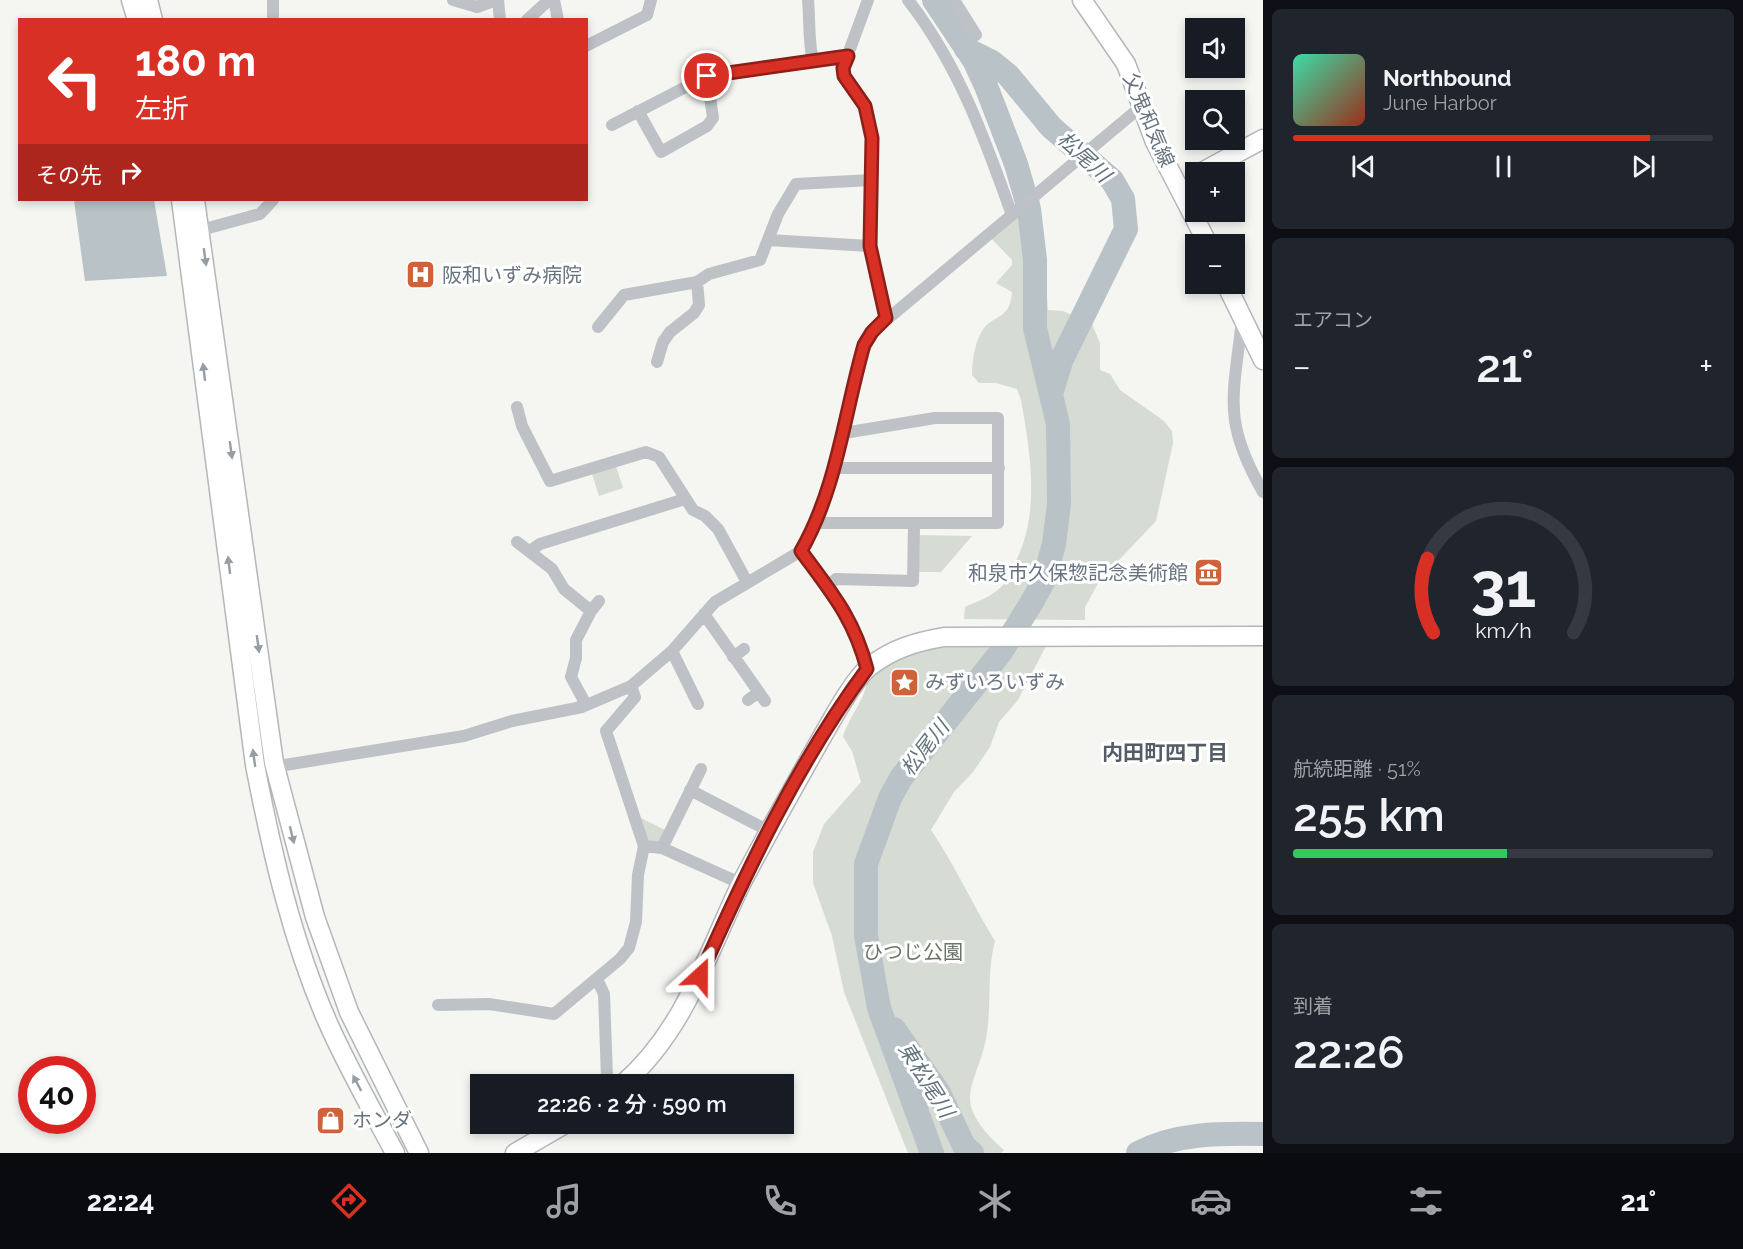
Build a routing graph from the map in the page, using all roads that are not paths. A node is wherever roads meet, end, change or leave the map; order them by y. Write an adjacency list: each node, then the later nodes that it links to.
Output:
1 (131, 0): 14 (street)
2 (148, 0): 15 (street)
3 (273, 0): 16 (street)
4 (453, 0): 5 (street)
5 (497, 0): 17 (street)
6 (549, 0): 18 (street)
7 (554, 0): 19 (street)
8 (651, 0): 21 (street)
9 (808, 0): 23 (street)
10 (868, 0): 22 (street)
11 (908, 0): 36 (street)
12 (954, 0): 20 (street)
13 (1082, 0): 25 (street, 父鬼和気線)
14 (136, 18)
15 (152, 18)
16 (273, 18)
17 (501, 18)
18 (529, 18)
19 (558, 18)
20 (976, 35)
21 (588, 45)
22 (848, 56): 23 (street); 30 (street)
23 (813, 61): 24 (street)
24 (707, 76): 26 (street); 26 (street)
25 (1143, 105): 32 (street, 父鬼和気線); 36 (street)
26 (638, 111): 27 (street)
27 (612, 125)
28 (1263, 139): 29 (street)
29 (1220, 162)
30 (872, 180): 39 (street); 40 (street)
31 (1185, 182): 32 (street)
32 (1178, 185): 38 (street, 父鬼和気線)
33 (181, 201): 83 (street, one-way to 33)
34 (195, 201): 37 (street)
35 (272, 201): 37 (street)
36 (1014, 213): 43 (street)
37 (201, 230): 71 (street, one-way to 71)
38 (1203, 234)
39 (768, 240): 40 (street); 41 (street)
40 (870, 246): 43 (street)
41 (697, 282): 45 (street); 47 (street)
42 (1231, 294): 44 (street)
43 (886, 318): 49 (street)
44 (1242, 318): 46 (street); 52 (street)
45 (598, 327)
46 (1263, 360)
47 (657, 362)
48 (517, 407): 53 (street)
49 (844, 433): 50 (street); 51 (street)
50 (834, 468): 51 (street); 54 (street)
51 (999, 468): 55 (street)
52 (1263, 492)
53 (685, 499): 58 (street); 59 (street)
54 (817, 523): 55 (street); 57 (street)
55 (914, 525): 60 (street)
56 (517, 542): 58 (street)
57 (801, 551): 59 (street); 60 (street)
58 (530, 552): 70 (street)
59 (747, 582): 61 (street)
60 (827, 586): 66 (street)
61 (704, 614): 64 (street); 65 (street)
62 (1263, 636): 66 (street)
63 (744, 649): 65 (street)
64 (672, 651): 67 (street); 69 (street)
65 (733, 657): 68 (street)
66 (867, 669): 74 (street)
67 (631, 686): 70 (street); 75 (street)
68 (748, 700)
69 (698, 704)
70 (582, 707): 71 (street)
71 (274, 763): 84 (street, one-way to 84)
72 (701, 769): 73 (street)
73 (690, 790): 74 (street); 76 (street)
74 (770, 831): 77 (street)
75 (644, 846): 76 (street); 78 (street)
76 (662, 848): 77 (street)
77 (742, 884): 81 (street)
78 (597, 979): 79 (street); 80 (street)
79 (438, 1005)
80 (607, 1074)
81 (633, 1074)
82 (547, 1134): 85 (street)
83 (395, 1153)
84 (419, 1153)
85 (514, 1153)

